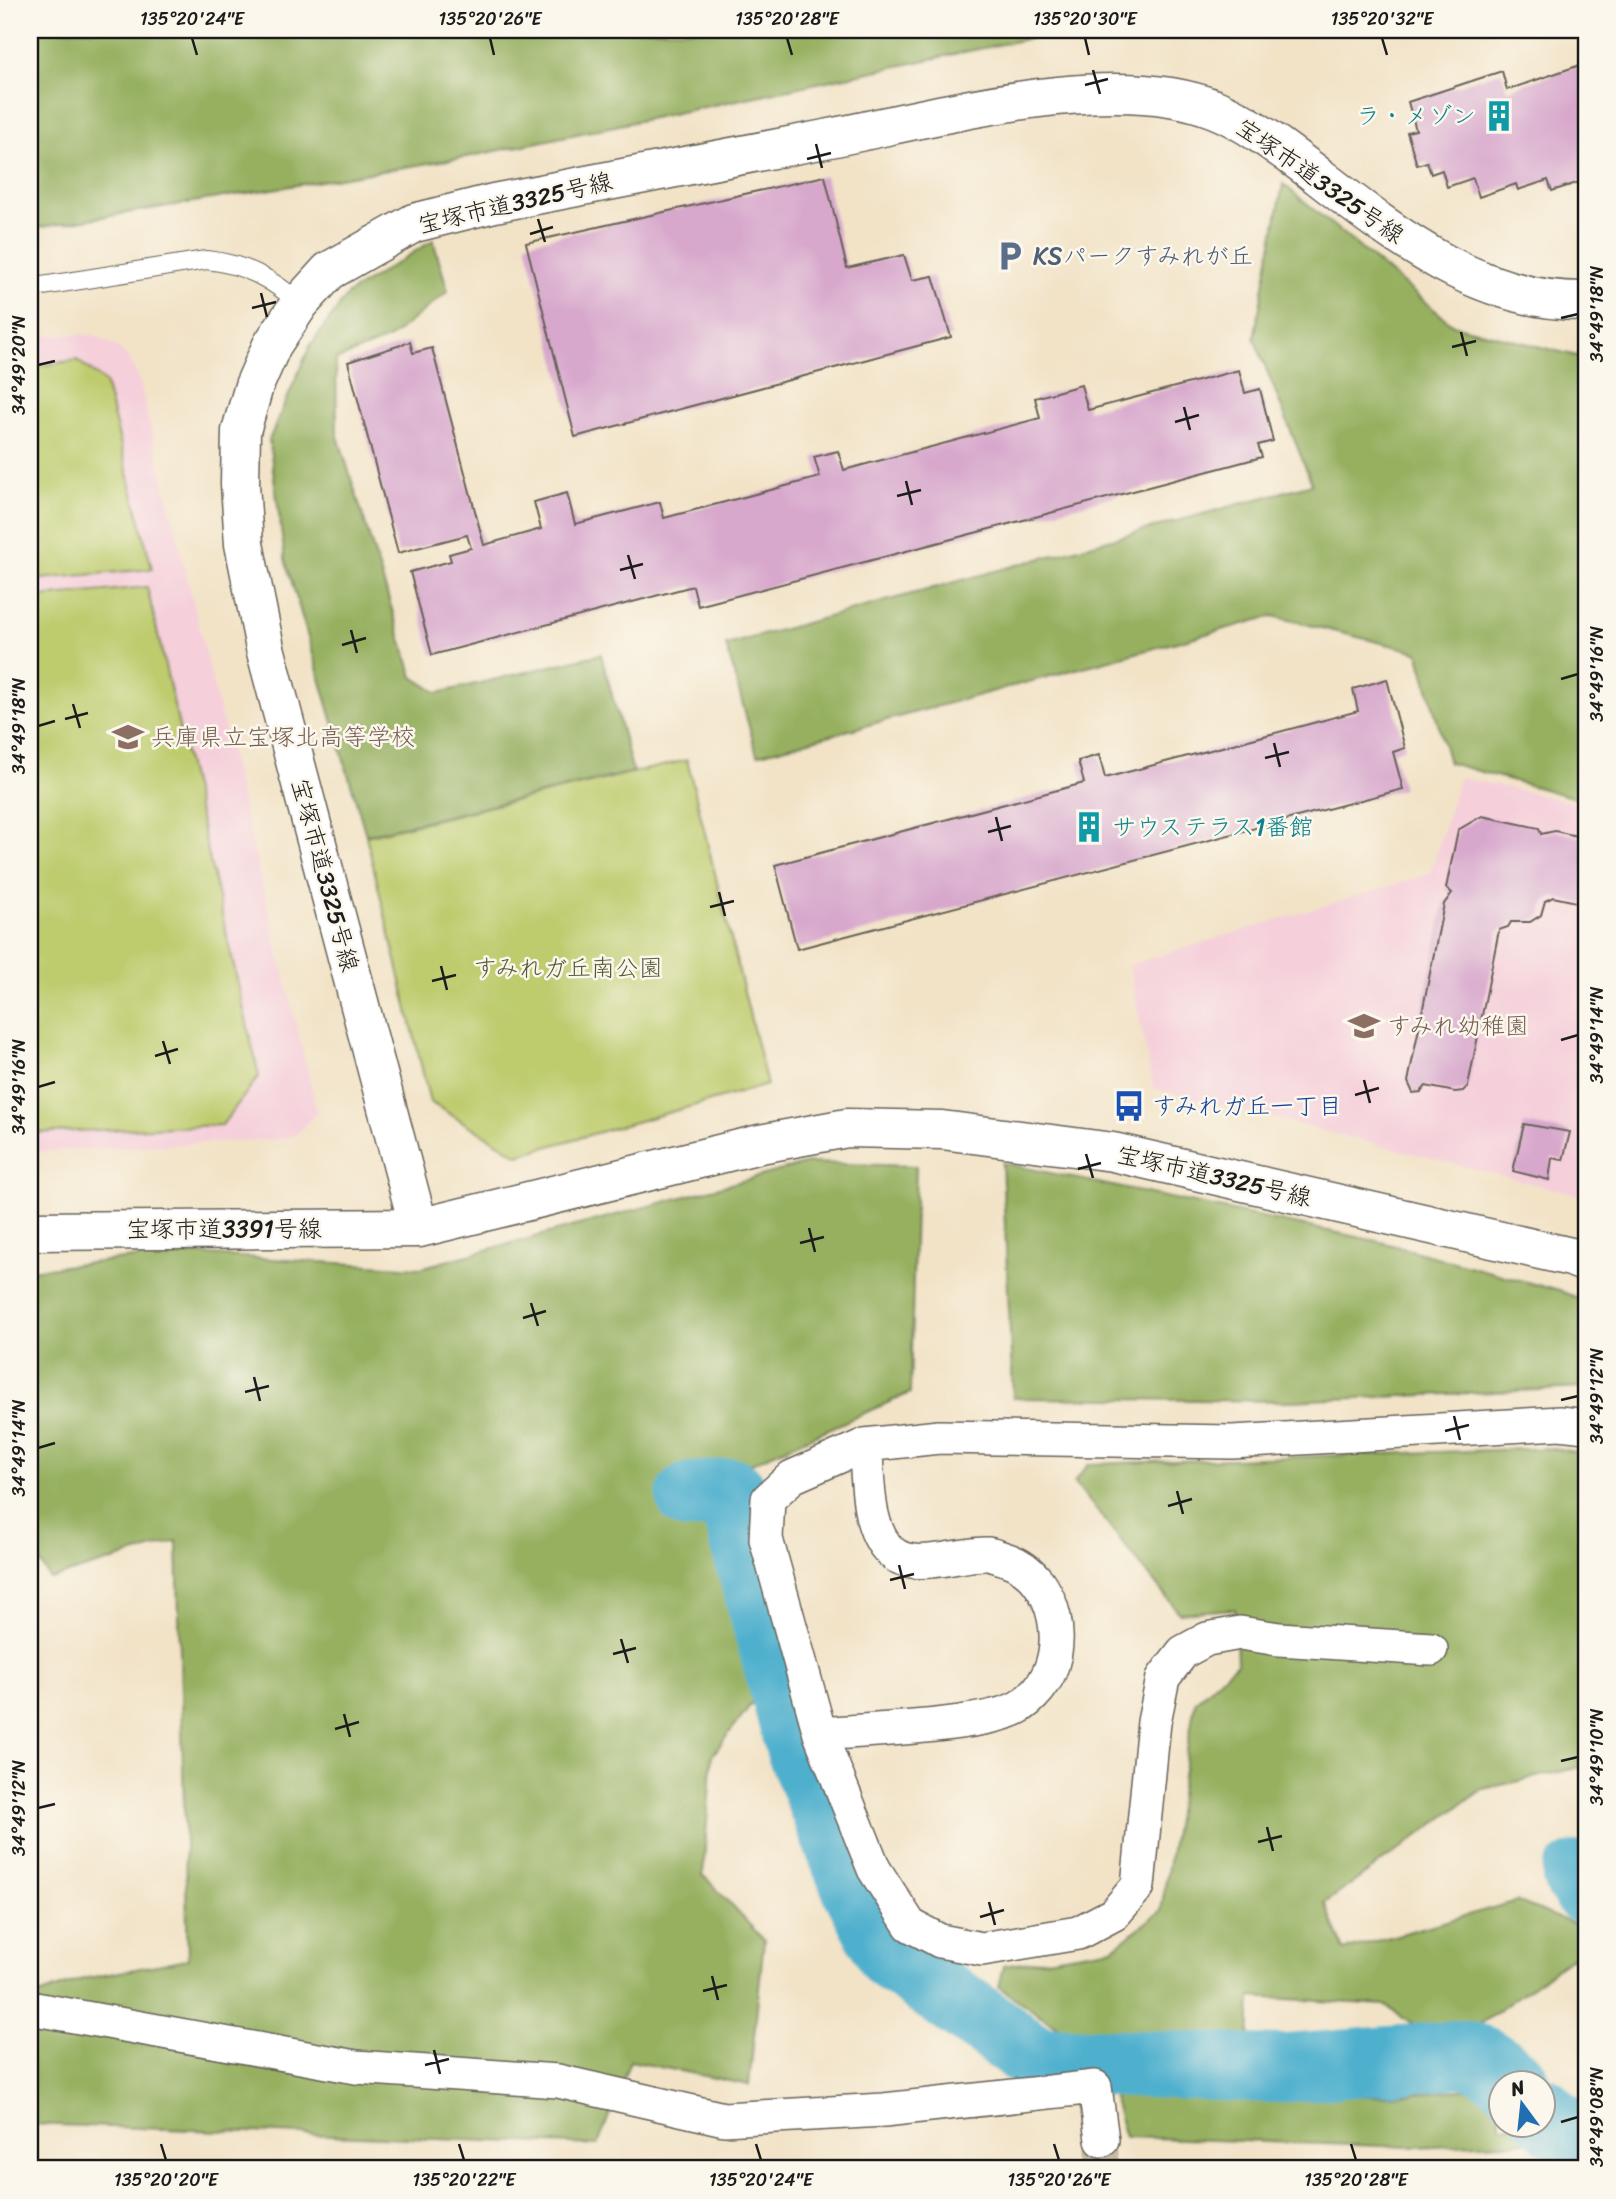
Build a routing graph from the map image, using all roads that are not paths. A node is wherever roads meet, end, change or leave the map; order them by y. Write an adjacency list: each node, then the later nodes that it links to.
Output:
1 (30, 288): 3 (lane)
2 (1586, 301): 3 (street, 宝塚市道3325号線)
3 (300, 303): 4 (street, 宝塚市道3325号線)
4 (419, 1228): 5 (street, 宝塚市道3391号線); 6 (street, 宝塚市道3325号線)
5 (30, 1231)
6 (1586, 1264)
7 (1586, 1426): 8 (street)
8 (865, 1445): 10 (street); 10 (street)
9 (1431, 1649): 10 (street)
10 (820, 1734)
11 (30, 2008): 12 (street)
12 (1101, 2140)

